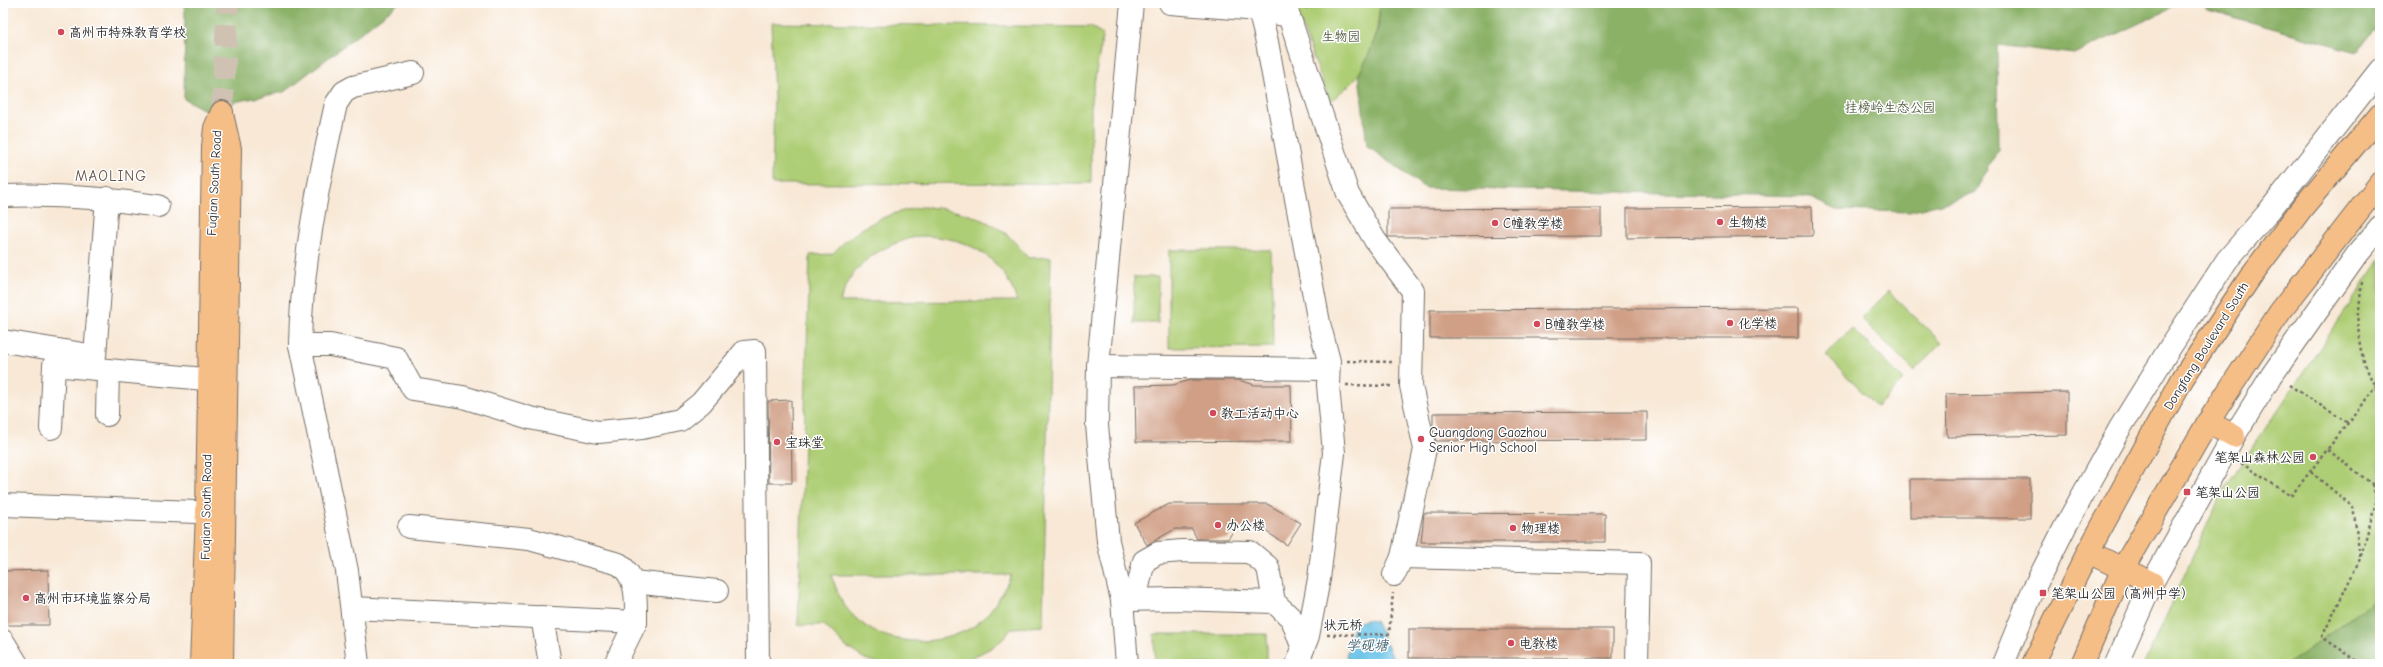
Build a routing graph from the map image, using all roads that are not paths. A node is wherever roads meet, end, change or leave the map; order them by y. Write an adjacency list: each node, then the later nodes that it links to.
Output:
1 (1132, 3): 15 (street)
2 (1170, 3): 3 (street)
3 (1259, 10): 16 (street); 45 (street)
4 (2380, 70): 46 (street)
5 (413, 73): 13 (street)
6 (2380, 115): 25 (main road, Dongfang Boulevard South)
7 (2380, 183): 19 (main road)
8 (3, 196): 9 (street)
9 (107, 198): 10 (street); 14 (street)
10 (158, 206)
11 (2380, 227): 21 (street)
12 (3, 341): 14 (street)
13 (300, 345): 32 (street); 43 (street)
14 (106, 362): 17 (street); 18 (street); 20 (street)
15 (1098, 366): 16 (street); 30 (street)
16 (1328, 371): 36 (street)
17 (218, 380): 17 (main road, Fuqian South Road); 23 (main road, Fuqian South Road)
18 (106, 415)
19 (2208, 422): 21 (main road); 26 (main road)
20 (51, 428)
21 (2234, 436): 28 (street)
22 (3, 505): 23 (street)
23 (216, 513): 38 (main road, Fuqian South Road); 39 (main road, Fuqian South Road)
24 (409, 527): 27 (street)
25 (2088, 552): 26 (main road); 47 (main road, Dongfang Boulevard South)
26 (2123, 568): 28 (main road); 48 (main road)
27 (633, 582): 29 (street); 34 (street)
28 (2152, 583): 49 (street)
29 (717, 592)
30 (1129, 600): 31 (street); 31 (street); 44 (street)
31 (1274, 602): 36 (street)
32 (352, 608): 33 (street); 40 (street)
33 (542, 617): 34 (street); 41 (street)
34 (636, 622): 42 (street)
35 (3, 641): 37 (street)
36 (1303, 649)
37 (17, 664)
38 (201, 664)
39 (222, 664)
40 (358, 664)
41 (550, 664)
42 (615, 664)
43 (758, 664)
44 (1127, 664)
45 (1637, 664)
46 (2003, 664)
47 (2033, 664)
48 (2082, 664)
49 (2116, 664)

